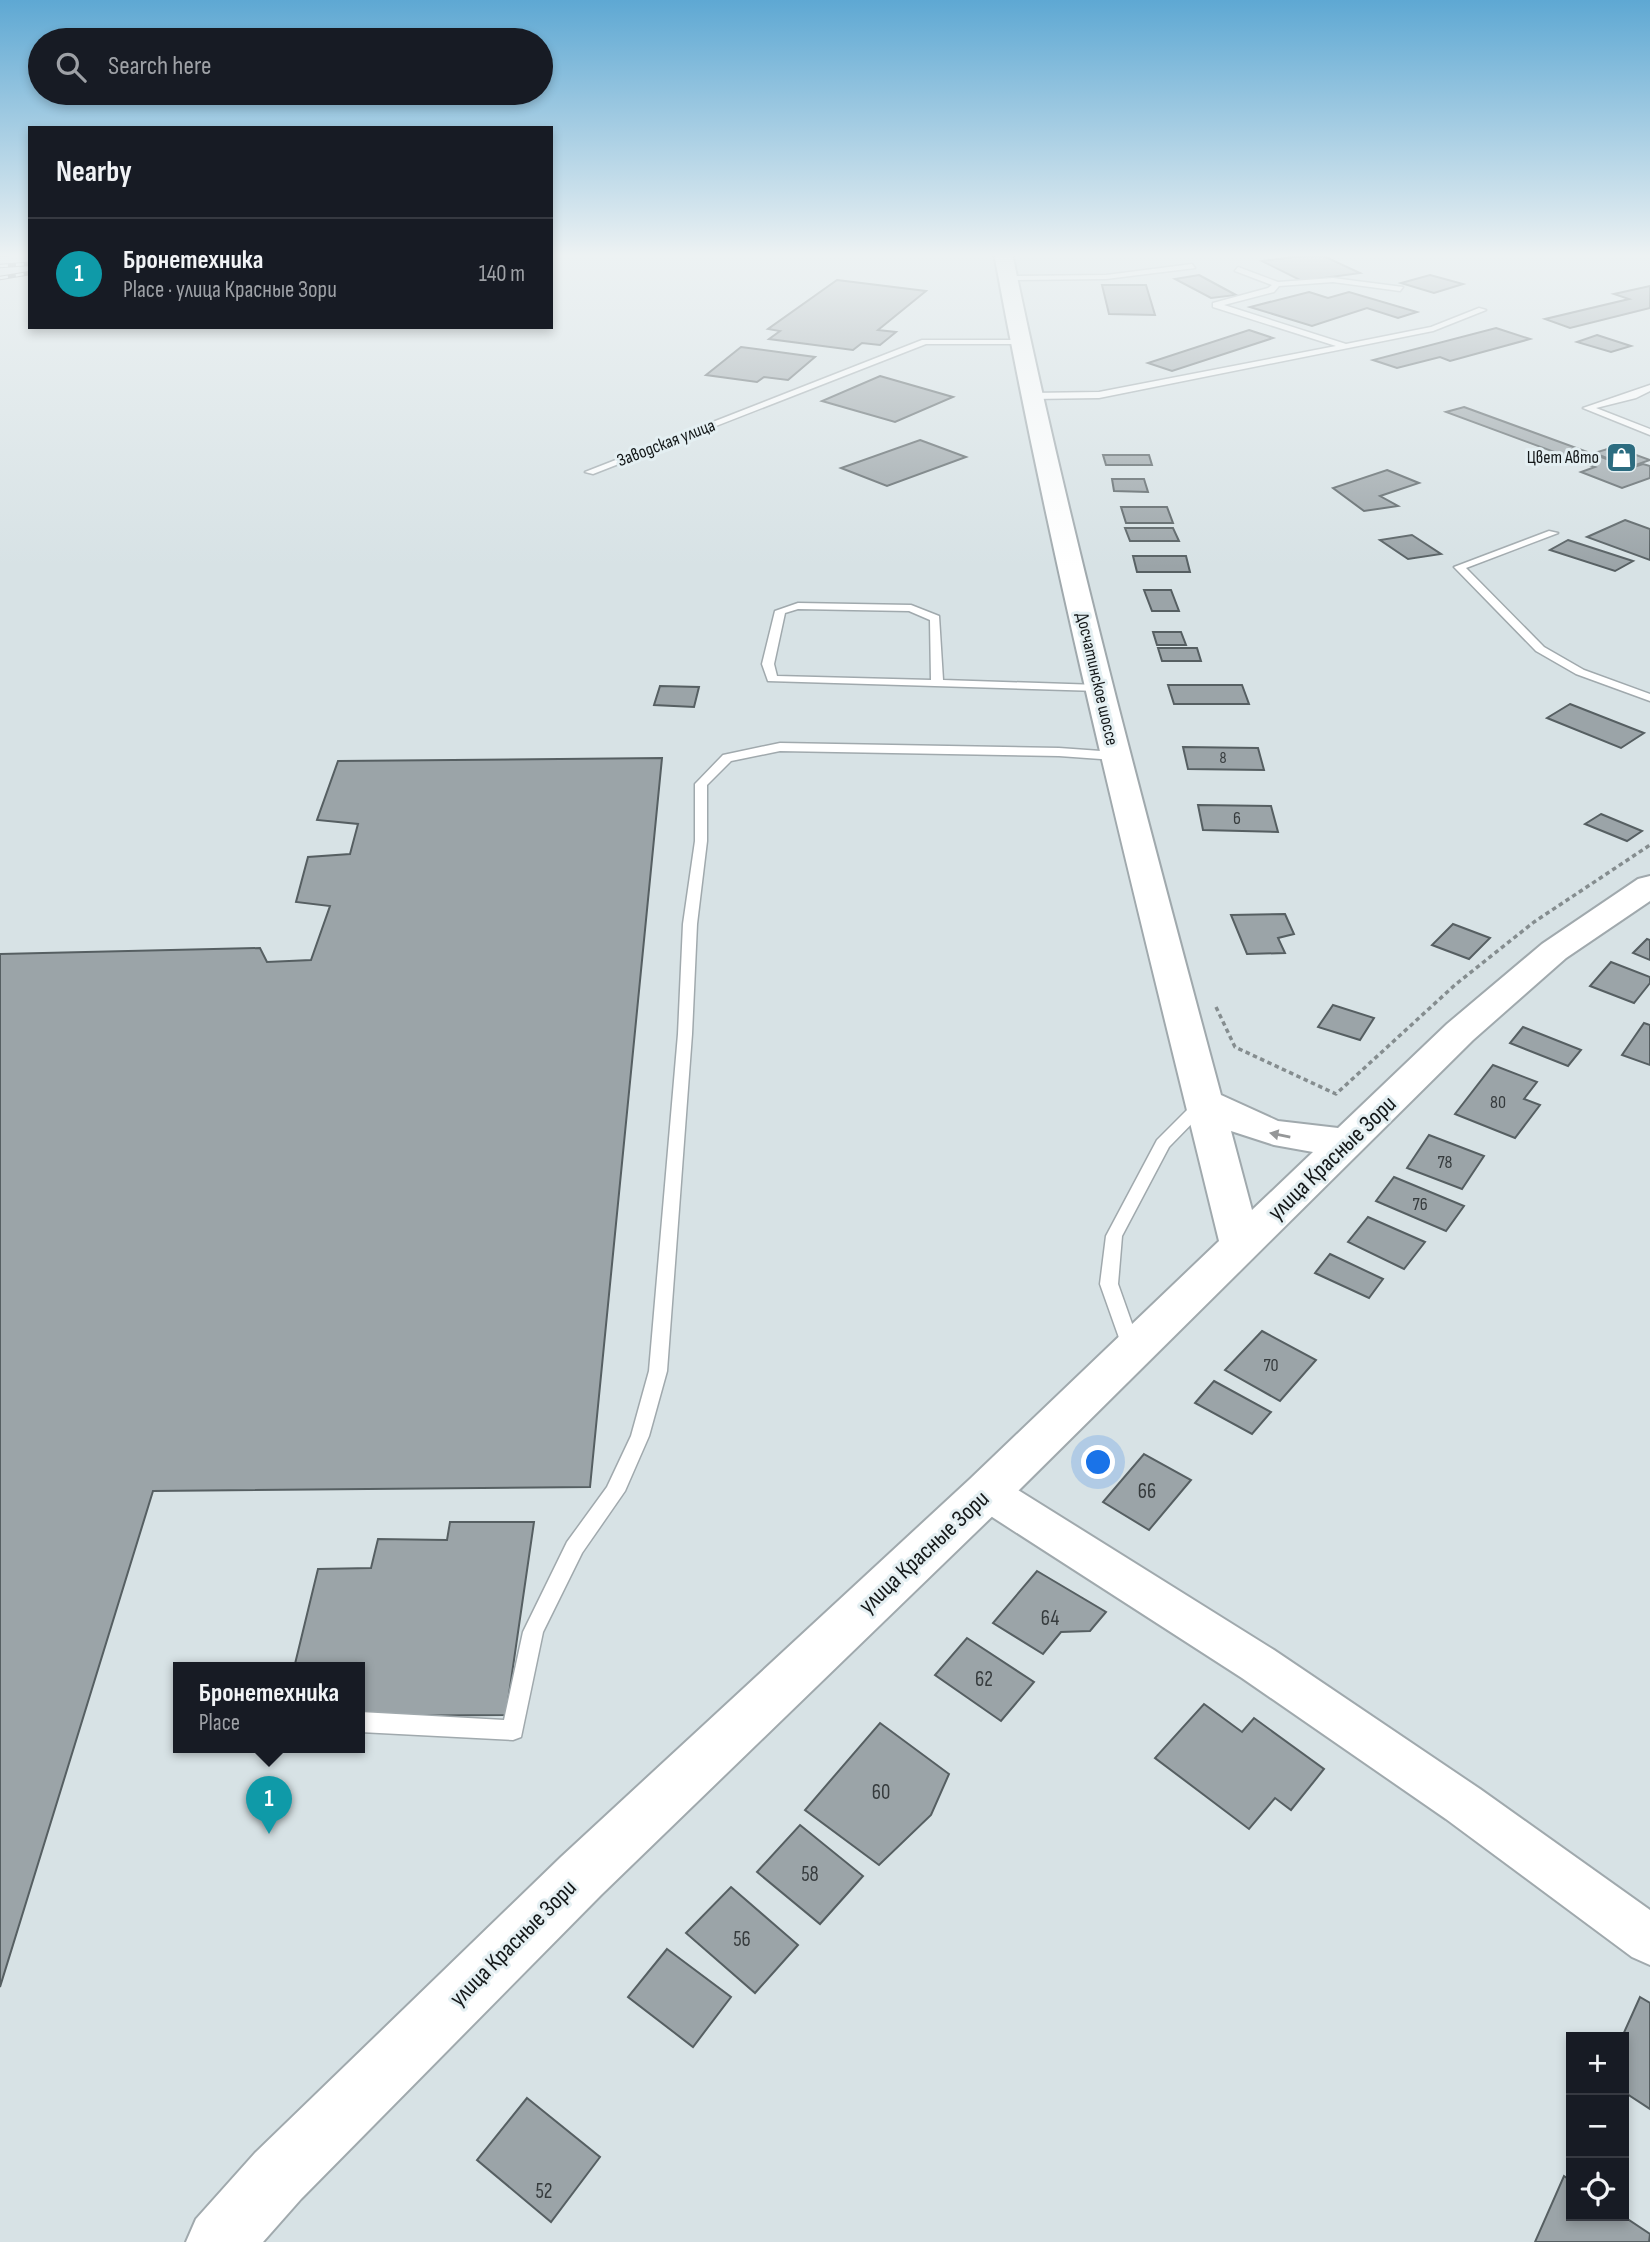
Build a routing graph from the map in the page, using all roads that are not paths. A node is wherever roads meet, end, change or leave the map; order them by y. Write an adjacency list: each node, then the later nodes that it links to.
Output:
1 (885, 358): 7 (lane, Заводская улица)
2 (1024, 358): 5 (street, Досчатинское шоссе)
3 (1287, 358): 5 (lane)
4 (1650, 388): 6 (lane)
5 (1031, 396): 10 (street, Досчатинское шоссе)
6 (1650, 432)
7 (590, 472)
8 (1553, 533): 11 (lane)
9 (937, 683): 9 (lane); 10 (lane)
10 (1100, 688): 12 (street, Досчатинское шоссе)
11 (1650, 698)
12 (1115, 757): 14 (street, Досчатинское шоссе); 19 (lane)
13 (1650, 886): 15 (street, улица Красные Зори)
14 (1205, 1102): 15 (street, one-way to 14); 16 (street, Досчатинское шоссе); 17 (lane)
15 (1348, 1142): 16 (street, улица Красные Зори)
16 (1241, 1246): 17 (street, улица Красные Зори)
17 (1133, 1351): 18 (street, улица Красные Зори)
18 (987, 1492): 20 (street); 21 (street, улица Красные Зори)
19 (365, 1722)
20 (1650, 1940)
21 (219, 2242)

